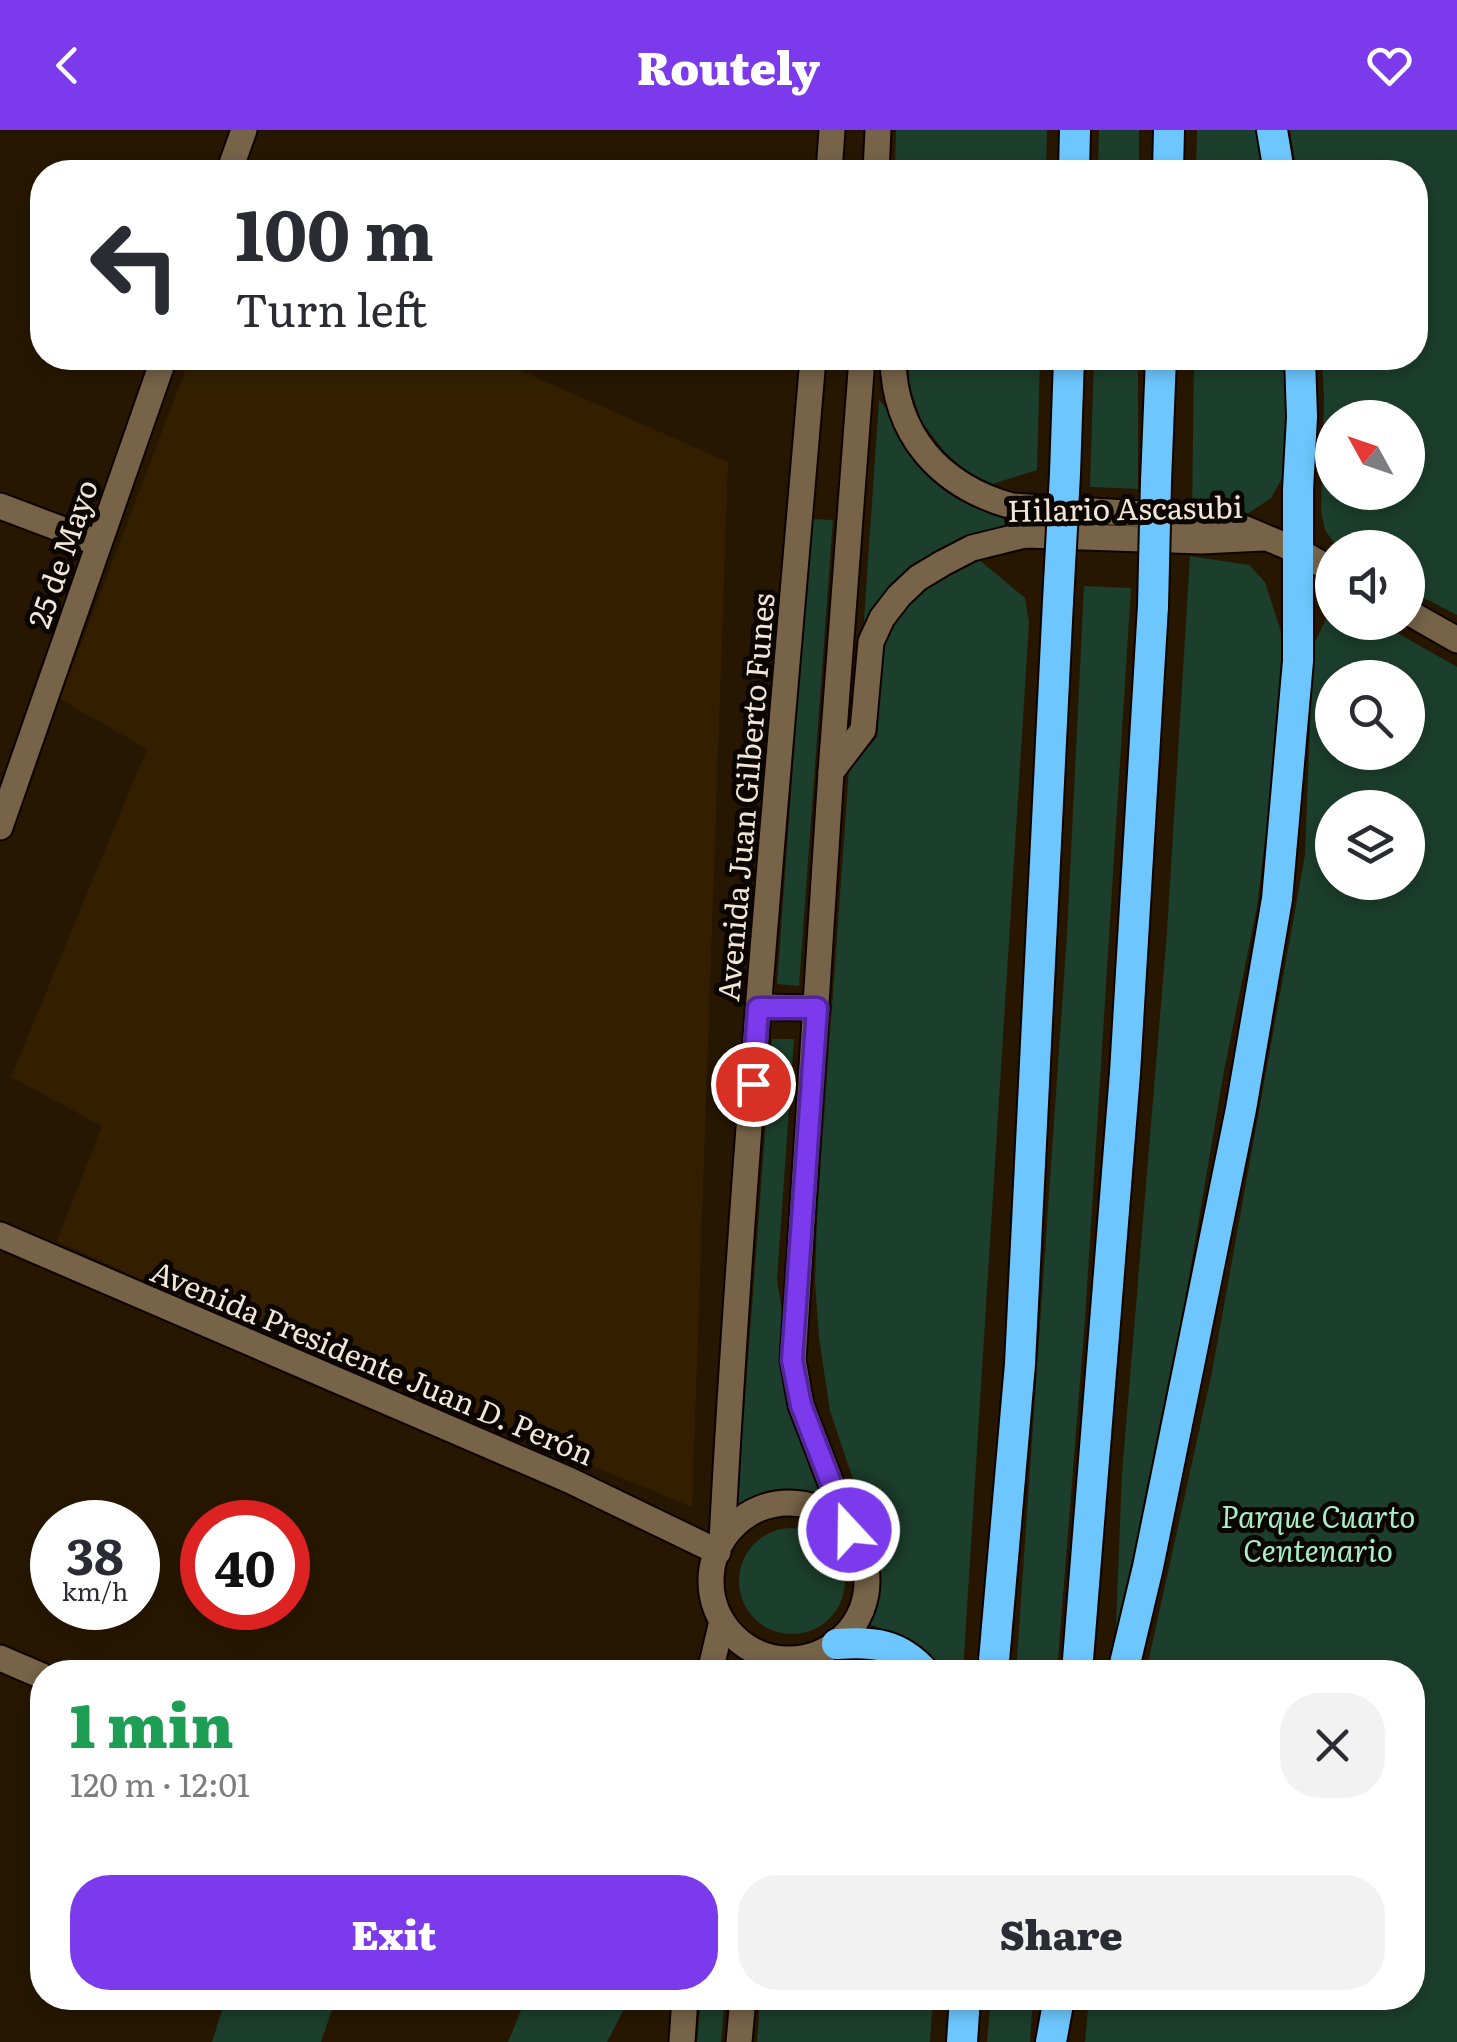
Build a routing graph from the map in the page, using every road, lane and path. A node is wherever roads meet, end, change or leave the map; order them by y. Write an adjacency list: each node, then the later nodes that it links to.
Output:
1 (244, 130): 7 (street)
2 (832, 130): 8 (street)
3 (878, 130): 9 (street)
4 (1075, 130): 10 (highway)
5 (1169, 130): 11 (highway)
6 (1272, 130): 12 (highway)
7 (233, 160)
8 (830, 160)
9 (877, 160)
10 (1074, 160)
11 (1168, 160)
12 (1277, 160)
13 (160, 370): 22 (street, 25 de Mayo)
14 (812, 370): 29 (street, Avenida Juan Gilberto Funes)
15 (861, 370): 27 (street)
16 (894, 370): 21 (street, Hilario Ascasubi)
17 (1069, 370): 41 (highway, bridge)
18 (1160, 370): 42 (highway, bridge)
19 (1300, 370): 23 (highway)
20 (0, 506): 22 (street)
21 (1264, 538): 23 (street, Hilario Ascasubi); 27 (street, Hilario Ascasubi)
22 (98, 543): 28 (street, 25 de Mayo)
23 (1298, 551): 24 (street, Hilario Ascasubi); 43 (highway)
24 (1315, 560)
25 (1425, 622): 26 (street)
26 (1457, 640)
27 (832, 772): 30 (street)
28 (0, 827)
29 (758, 1008): 30 (street); 33 (street, Avenida Juan Gilberto Funes)
30 (817, 1008): 32 (street)
31 (0, 1235): 33 (street, Avenida Presidente Juan D. Perón)
32 (849, 1530): 33 (street); 35 (street)
33 (720, 1546): 34 (street)
34 (722, 1621): 37 (street); 38 (street)
35 (836, 1644): 39 (street); 40 (highway)
36 (0, 1658): 44 (street)
37 (713, 1660)
38 (777, 1660)
39 (803, 1660)
40 (912, 1660)
41 (994, 1660)
42 (1079, 1660)
43 (1126, 1660)
44 (30, 1671)
45 (684, 2010): 49 (street)
46 (742, 2010): 50 (street)
47 (964, 2010): 51 (highway)
48 (1053, 2010): 52 (highway)
49 (682, 2042)
50 (740, 2042)
51 (962, 2042)
52 (1049, 2042)

